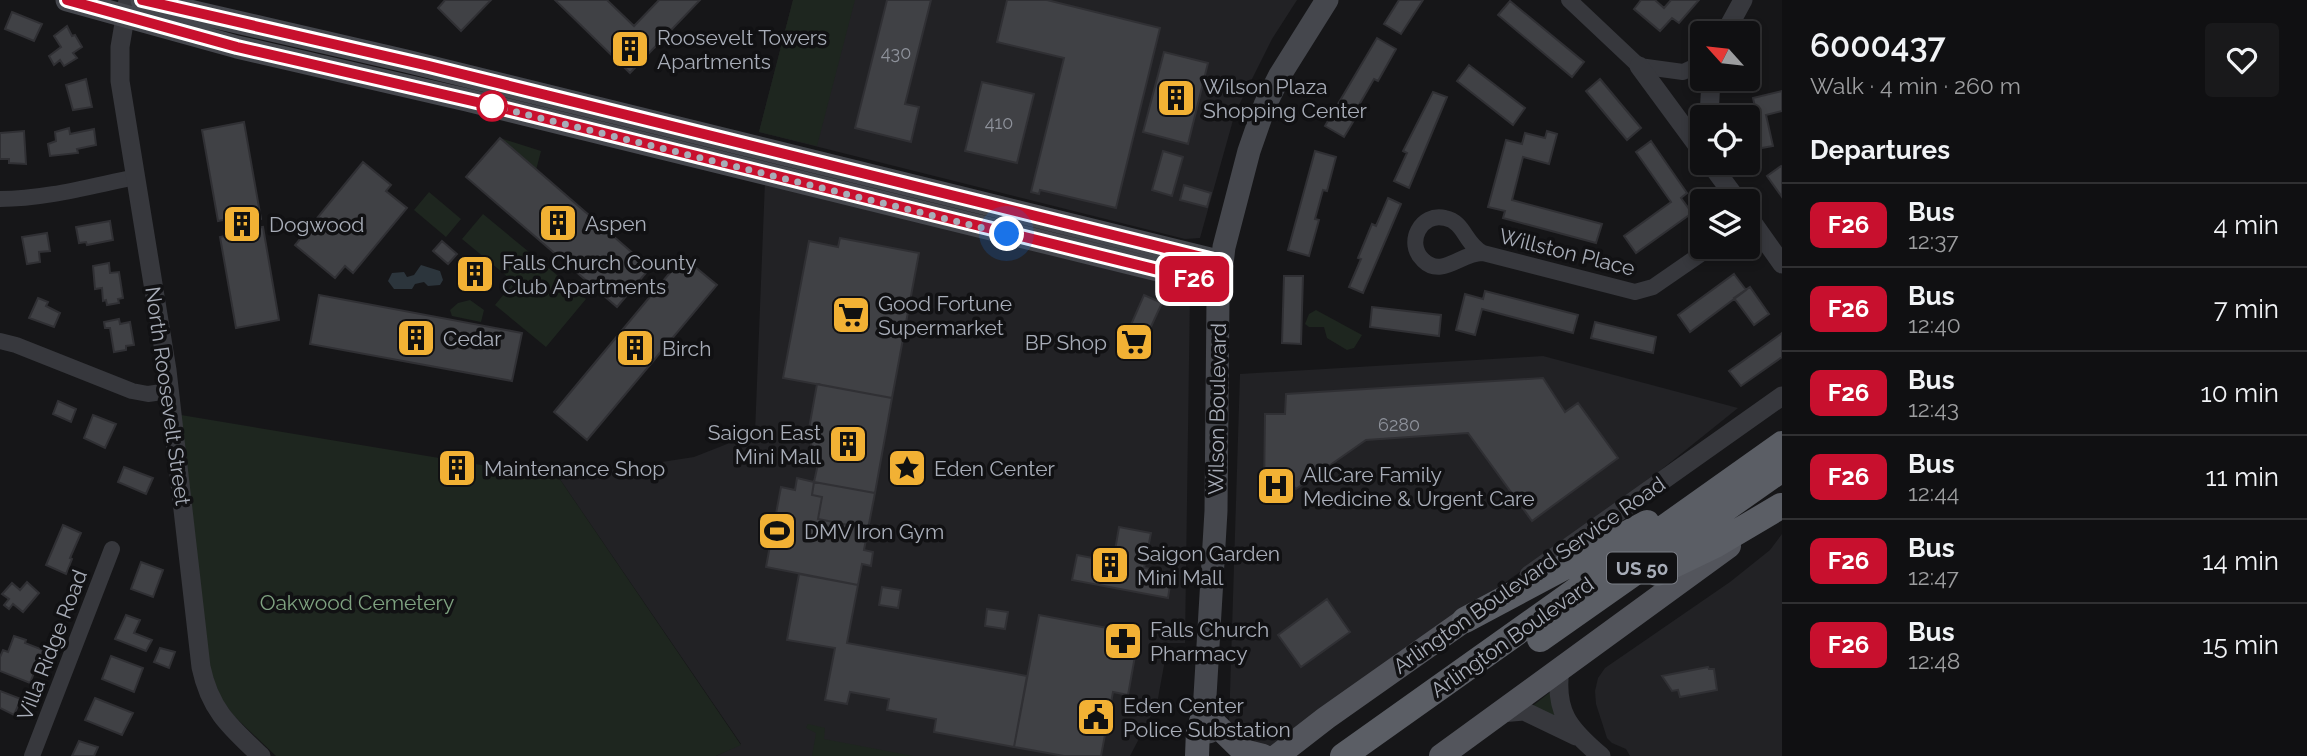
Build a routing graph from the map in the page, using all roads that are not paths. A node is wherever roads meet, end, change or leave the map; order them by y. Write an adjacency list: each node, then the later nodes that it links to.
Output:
1 (67, 0): 6 (main road)
2 (142, 0): 16 (main road)
3 (1327, 0): 16 (main road, Wilson Boulevard)
4 (1569, 0): 8 (street)
5 (1743, 0): 7 (street)
6 (126, 8): 11 (street, North Roosevelt Street); 18 (main road)
7 (1732, 21)
8 (1639, 66): 9 (street); 10 (street)
9 (1690, 69)
10 (1690, 135)
11 (136, 177): 12 (street); 20 (street, North Roosevelt Street)
12 (0, 199)
13 (1760, 234): 17 (street)
14 (1483, 253): 15 (street, Willston Place)
15 (1694, 259)
16 (1222, 262): 18 (main road, Wilson Boulevard)
17 (1782, 264)
18 (1219, 285): 29 (main road, Wilson Boulevard)
19 (0, 341): 20 (street)
20 (169, 391): 34 (street, North Roosevelt Street)
21 (1782, 396): 27 (street, Arlington Boulevard Service Road)
22 (1782, 441): 27 (highway); 37 (highway, Arlington Boulevard / US 50)
23 (1782, 469): 26 (highway, Arlington Boulevard / US 50)
24 (1782, 505): 26 (highway); 28 (main road)
25 (112, 549): 33 (street, Villa Ridge Road)
26 (1587, 608): 38 (highway, Arlington Boulevard / US 50)
27 (1465, 620): 32 (main road, Arlington Boulevard Service Road)
28 (1560, 668): 30 (main road); 31 (street)
29 (1204, 713): 32 (main road); 35 (main road); 36 (main road, Wilson Boulevard)
30 (1499, 713): 31 (street); 39 (main road)
31 (1578, 737): 40 (street)
32 (1272, 755)
33 (32, 756)
34 (261, 756)
35 (1197, 756)
36 (1209, 756)
37 (1343, 756)
38 (1372, 756)
39 (1441, 756)
40 (1601, 756)

